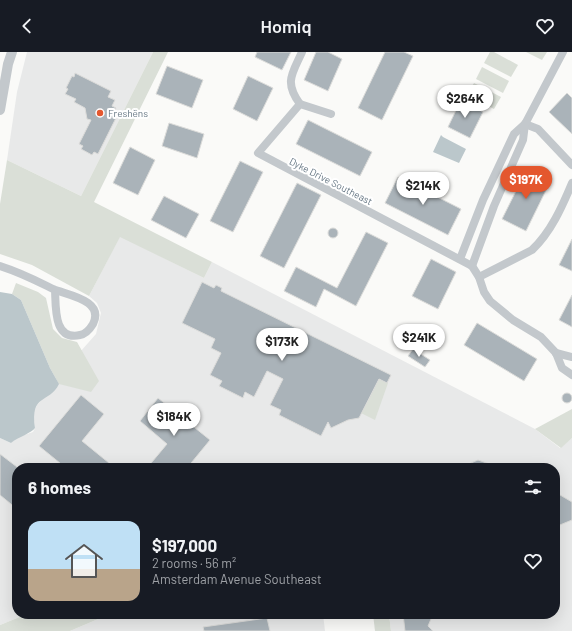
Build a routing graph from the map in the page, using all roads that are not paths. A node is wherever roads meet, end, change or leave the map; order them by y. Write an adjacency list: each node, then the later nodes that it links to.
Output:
1 (12, 52): 5 (street)
2 (302, 52): 4 (street)
3 (562, 52): 7 (street)
4 (300, 104): 6 (street); 10 (street, Dyke Drive Southeast)
5 (0, 110)
6 (331, 114)
7 (525, 124): 8 (street); 10 (street); 12 (street)
8 (572, 165)
9 (572, 182): 13 (street)
10 (460, 259): 12 (street, Dyke Drive Southeast)
11 (0, 266): 14 (street)
12 (472, 266): 13 (street)
13 (479, 277): 15 (street)
14 (55, 290): 14 (street)
15 (556, 353): 16 (street); 17 (street)
16 (572, 357)
17 (572, 375)

